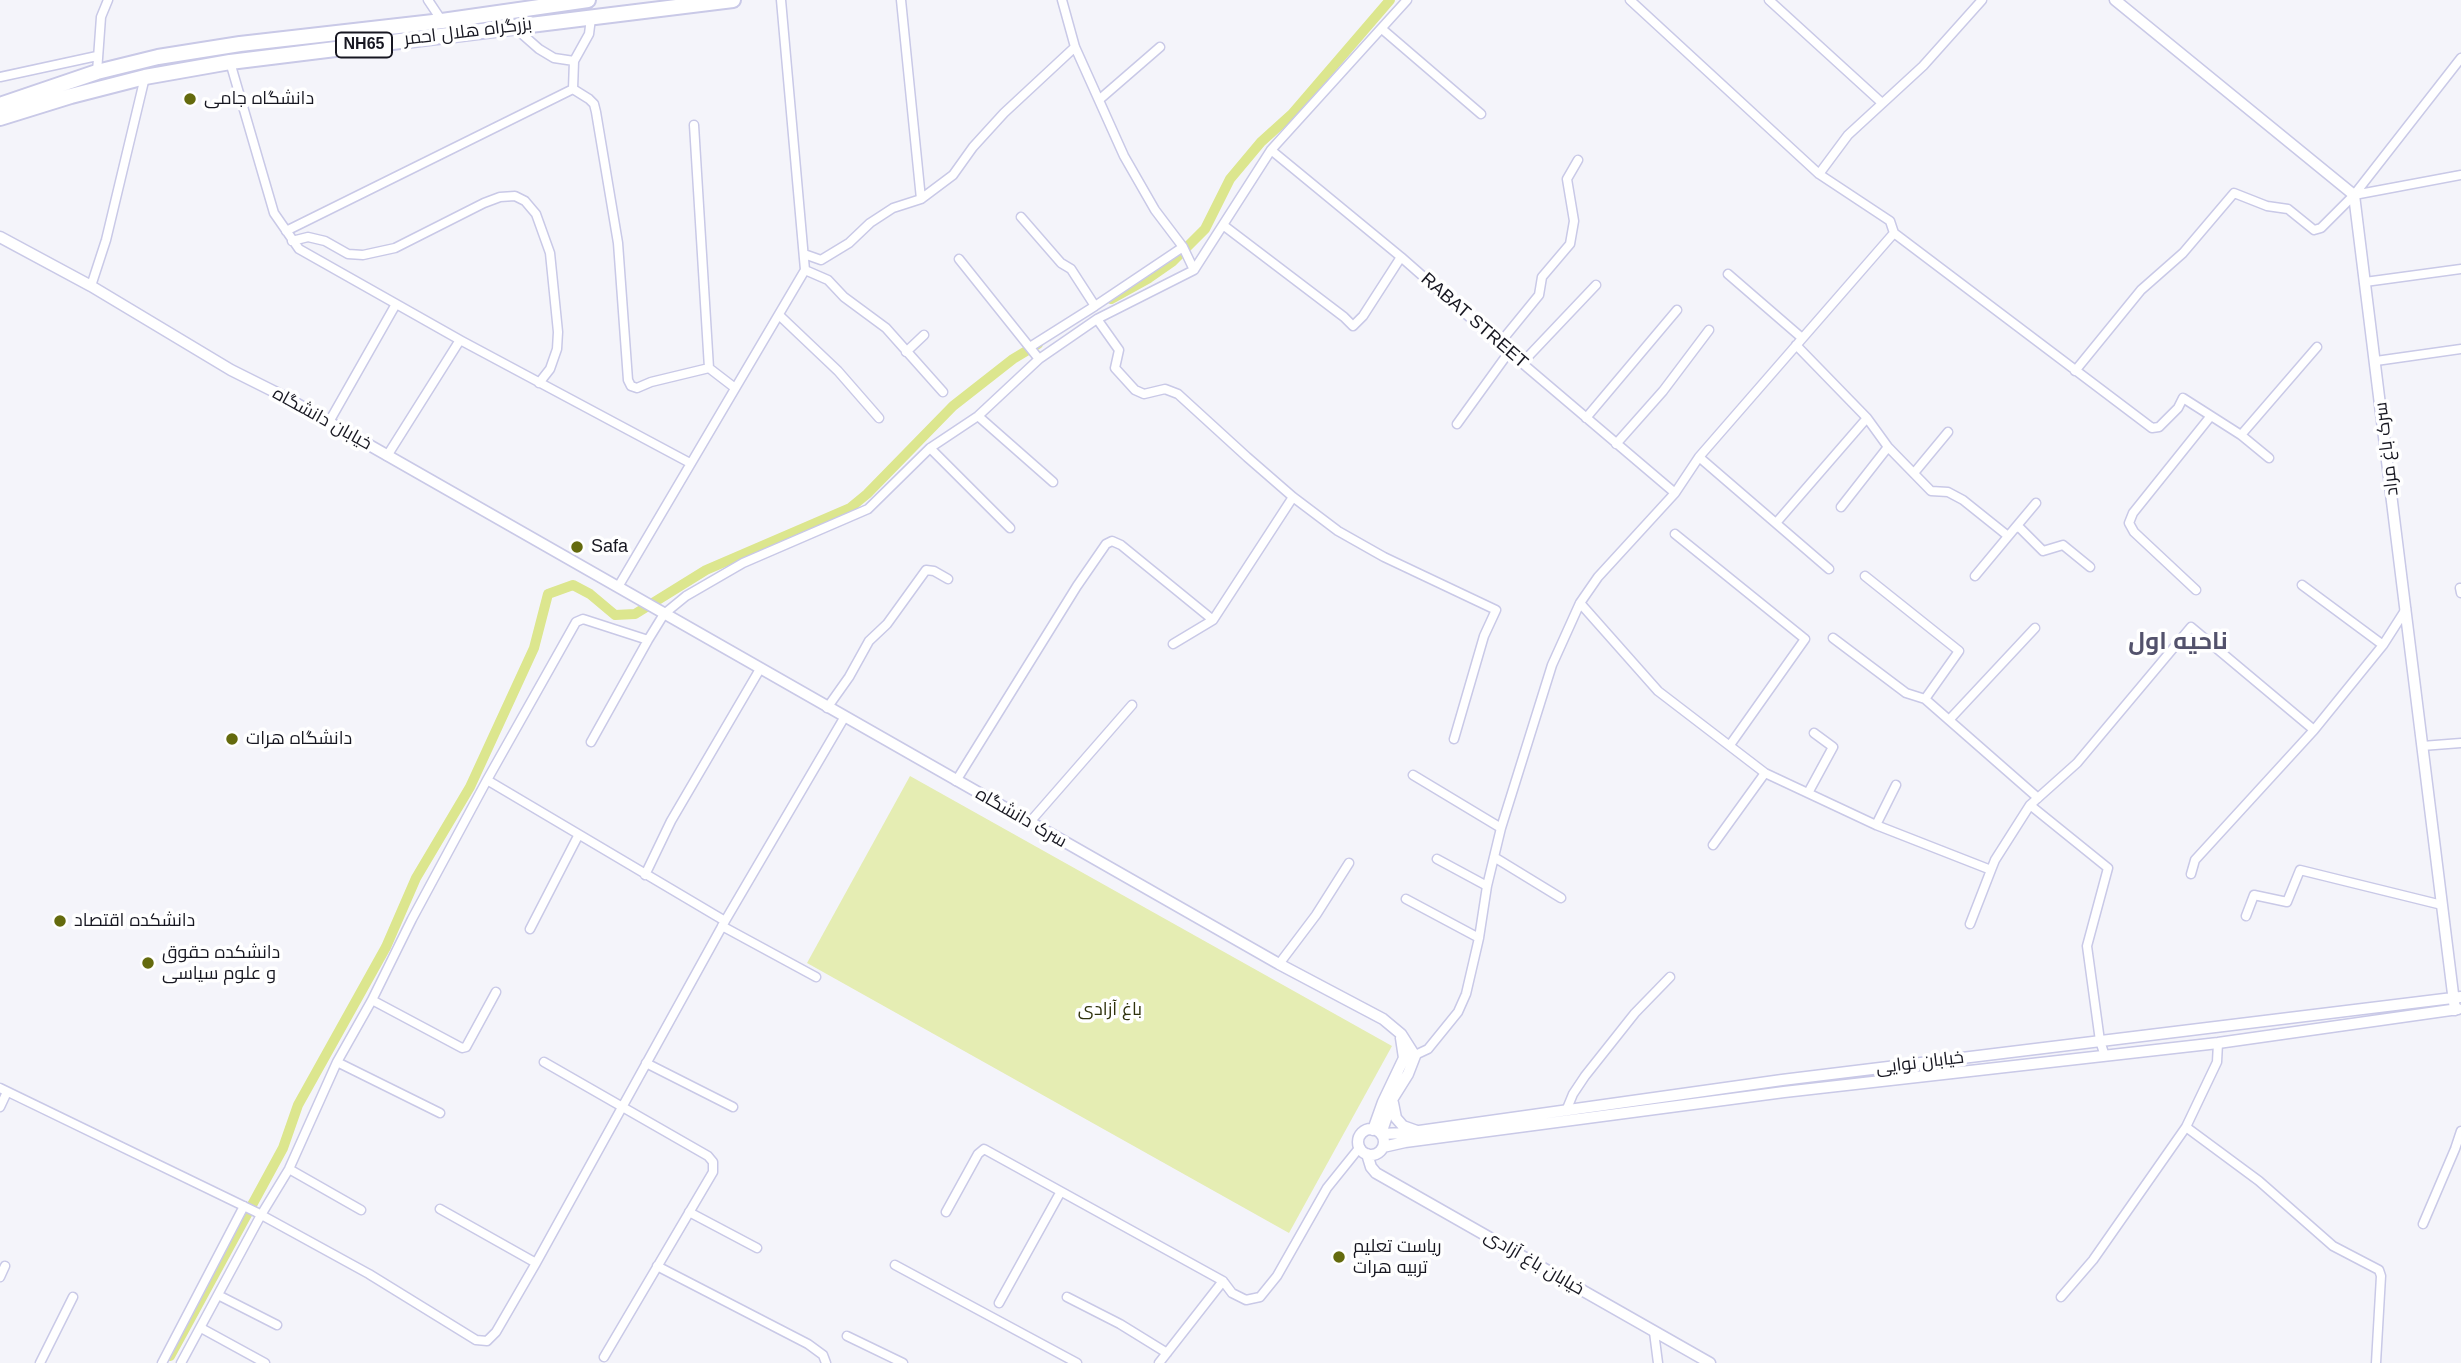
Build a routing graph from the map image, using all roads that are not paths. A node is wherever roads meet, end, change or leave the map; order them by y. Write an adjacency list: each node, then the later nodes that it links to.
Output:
1 (108, 0): 20 (street)
2 (428, 0): 15 (street)
3 (580, 0): 4 (highway, بزرگراه هلال احمر / NH65); 15 (highway, بزرگراه هلال احمر / NH65)
4 (588, 0)
5 (733, 0): 14 (highway, بزرگراه هلال احمر / NH65)
6 (780, 0): 47 (street)
7 (901, 0): 39 (street)
8 (1062, 0): 18 (street)
9 (1408, 0): 17 (street)
10 (1630, 0): 36 (street)
11 (1769, 0): 29 (street)
12 (1983, 0): 29 (street)
13 (2115, 0): 38 (street)
14 (591, 18): 16 (highway, بزرگراه هلال احمر / NH65); 22 (street)
15 (442, 20): 24 (highway, بزرگراه هلال احمر / NH65)
16 (514, 27): 22 (street); 23 (highway, بزرگراه هلال احمر / NH65)
17 (1382, 29): 31 (street); 34 (street)
18 (1076, 47): 28 (street); 39 (street)
19 (1160, 47): 28 (street)
20 (97, 55): 24 (street); 25 (street)
21 (2461, 58): 38 (street)
22 (574, 61): 27 (street)
23 (230, 62): 26 (highway, بزرگراه هلال احمر / NH65); 42 (street)
24 (97, 72): 30 (highway, بزرگراه هلال احمر / NH65)
25 (0, 77)
26 (145, 77): 32 (highway, بزرگراه هلال احمر / NH65); 56 (street)
27 (573, 89): 42 (street); 75 (street)
28 (1100, 99): 46 (street)
29 (1881, 103): 36 (street)
30 (0, 105)
31 (1480, 114)
32 (0, 118)
33 (694, 125): 75 (street)
34 (1271, 150): 41 (street); 48 (street, RABAT STREET)
35 (1578, 160): 66 (street)
36 (1819, 174): 43 (street)
37 (2461, 175): 38 (street)
38 (2354, 195): 54 (street, سرک باغ مراد); 76 (street)
39 (921, 199): 47 (street)
40 (1021, 217): 58 (street)
41 (1223, 225): 48 (street); 52 (street)
42 (286, 231): 45 (street)
43 (1894, 233): 65 (street); 76 (street)
44 (0, 237): 56 (street, خیابان دانشگاه)
45 (292, 241): 57 (street); 77 (street)
46 (1183, 247): 52 (street); 58 (street)
47 (804, 254): 51 (street)
48 (1401, 257): 66 (street, RABAT STREET)
49 (960, 259): 67 (street)
50 (2461, 269): 54 (street)
51 (806, 270): 60 (street); 70 (street)
52 (1194, 270): 61 (street)
53 (1728, 274): 65 (street)
54 (2365, 282): 73 (street, سرک باغ مراد)
55 (1596, 285): 74 (street)
56 (91, 286): 85 (street, خیابان دانشگاه)
57 (396, 304): 64 (street); 85 (street)
58 (1095, 306): 67 (street)
59 (1677, 310): 83 (street)
60 (779, 315): 78 (street); 82 (street)
61 (1097, 319): 72 (street); 99 (street)
62 (1709, 330): 89 (street)
63 (924, 335): 70 (street)
64 (460, 340): 77 (street); 92 (street)
65 (1799, 342): 84 (street); 93 (street)
66 (1499, 344): 71 (street, RABAT STREET)
67 (1030, 347): 72 (street)
68 (2316, 347): 88 (street)
69 (2461, 349): 73 (street)
70 (906, 352): 79 (street)
71 (1509, 352): 74 (street, RABAT STREET); 86 (street)
72 (1038, 359): 80 (street)
73 (2376, 361): 117 (street, سرک باغ مراد)
74 (1522, 363): 83 (street, RABAT STREET)
75 (709, 368): 78 (street)
76 (2075, 371): 81 (street)
77 (539, 383): 95 (street)
78 (735, 388): 95 (street)
79 (943, 392)
80 (978, 416): 91 (street); 97 (street)
81 (2210, 417): 88 (street); 114 (street)
82 (879, 418)
83 (1586, 418): 89 (street, RABAT STREET)
84 (1867, 418): 90 (street); 102 (street)
85 (329, 422): 92 (street, خیابان دانشگاه)
86 (1457, 424)
87 (1948, 432): 96 (street)
88 (2241, 436): 94 (street)
89 (1616, 444): 98 (street, RABAT STREET)
90 (1888, 447): 96 (street); 101 (street)
91 (930, 448): 103 (street); 118 (street)
92 (387, 456): 113 (street, خیابان دانشگاه)
93 (1699, 457): 98 (street); 102 (street)
94 (2269, 458)
95 (690, 463): 113 (street)
96 (1913, 473): 106 (street)
97 (1053, 482)
98 (1675, 493): 116 (street)
99 (1293, 497): 119 (street); 133 (street)
100 (2036, 503): 104 (street)
101 (1841, 507)
102 (1776, 523): 108 (street)
103 (1010, 528)
104 (2015, 528): 106 (street); 107 (street)
105 (1675, 534): 136 (street)
106 (2008, 536): 110 (street)
107 (2090, 568)
108 (1829, 569)
109 (1865, 576): 126 (street)
110 (1975, 576)
111 (948, 579): 128 (street)
112 (2302, 585): 124 (street)
113 (618, 587): 115 (street, خیابان دانشگاه)
114 (2196, 590)
115 (643, 601): 118 (street, سرک دانشگاه)
116 (1580, 603): 136 (street); 148 (street)
117 (2406, 609): 124 (street); 137 (street, سرک باغ مراد)
118 (660, 612): 122 (street); 125 (street, سرک دانشگاه)
119 (1213, 620): 123 (street); 141 (street)
120 (2035, 628): 130 (street)
121 (1833, 638): 126 (street)
122 (648, 640): 134 (street); 140 (street)
123 (1173, 643)
124 (2383, 645): 131 (street)
125 (760, 669): 128 (street, سرک دانشگاه); 156 (street)
126 (1925, 699): 130 (street)
127 (1132, 705): 146 (street)
128 (827, 708): 129 (street, سرک دانشگاه)
129 (844, 718): 141 (street, سرک دانشگاه); 162 (street)
130 (1949, 720): 144 (street)
131 (2314, 730): 144 (street); 155 (street)
132 (1814, 733): 143 (street)
133 (1454, 739)
134 (591, 743)
135 (2461, 743): 137 (street)
136 (1730, 745): 138 (street)
137 (2423, 746): 160 (street, سرک باغ مراد)
138 (1765, 773): 143 (street); 150 (street)
139 (1413, 775): 148 (street)
140 (487, 780): 149 (street); 171 (street)
141 (956, 781): 146 (street, سرک دانشگاه)
142 (1896, 785): 147 (street)
143 (1808, 793): 147 (street)
144 (2038, 798): 145 (street)
145 (2030, 805): 154 (street); 173 (street)
146 (1030, 823): 166 (street, سرک دانشگاه)
147 (1876, 825): 154 (street)
148 (1502, 828): 151 (street)
149 (579, 835): 156 (street); 164 (street)
150 (1713, 845)
151 (1494, 857): 157 (street); 158 (street)
152 (1437, 859): 157 (street)
153 (1349, 863): 166 (street)
154 (1991, 870): 163 (street)
155 (2191, 874)
156 (645, 876): 162 (street)
157 (1487, 886): 165 (street)
158 (1561, 898)
159 (1406, 899): 165 (street)
160 (2442, 905): 161 (street); 170 (street, سرک باغ مراد)
161 (2246, 916)
162 (723, 924): 167 (street); 179 (street)
163 (1970, 924)
164 (530, 929)
165 (1479, 939): 176 (street)
166 (1279, 964): 176 (street, سرک دانشگاه)
167 (816, 977)
168 (1670, 977): 185 (street)
169 (496, 992): 171 (street)
170 (2457, 997): 172 (street, سرک باغ مراد); 173 (street, خیابان نوایی)
171 (372, 1000): 177 (street)
172 (2458, 1009): 174 (street, خیابان نوایی)
173 (2100, 1041): 175 (street); 185 (street, خیابان نوایی)
174 (2218, 1043): 175 (street, خیابان نوایی); 187 (street)
175 (2105, 1056): 191 (street, خیابان نوایی)
176 (1410, 1057): 181 (street); 190 (street)
177 (337, 1062): 186 (street); 193 (street)
178 (544, 1062): 183 (street)
179 (646, 1062): 183 (street); 184 (street)
180 (4, 1090): 182 (street); 195 (street)
181 (1393, 1098): 188 (street); 190 (street)
182 (0, 1107)
183 (623, 1107): 198 (street); 203 (street)
184 (733, 1107)
185 (1566, 1111): 188 (street, خیابان نوایی)
186 (440, 1113)
187 (2186, 1126): 212 (street); 230 (street)
188 (1418, 1131): 190 (street, خیابان نوایی)
189 (2461, 1131): 201 (street)
190 (1377, 1132): 191 (street); 192 (street)
191 (1383, 1147): 192 (street)
192 (1363, 1151): 208 (street); 216 (street, خیابان باغ آزادی)
193 (289, 1169): 197 (street); 200 (street)
194 (1060, 1193): 199 (street); 208 (street); 213 (street)
195 (244, 1206): 200 (street); 221 (street)
196 (440, 1209): 203 (street)
197 (361, 1210)
198 (689, 1212): 202 (street); 206 (street)
199 (946, 1212)
200 (259, 1213): 203 (street); 209 (street)
201 (2423, 1224)
202 (757, 1248)
203 (536, 1262)
204 (895, 1265): 226 (street)
205 (5, 1266): 207 (street)
206 (657, 1266): 219 (street); 224 (street)
207 (0, 1277)
208 (1223, 1281): 218 (street)
209 (218, 1295): 214 (street); 215 (street)
210 (73, 1297): 220 (street)
211 (1067, 1297): 218 (street)
212 (2061, 1297)
213 (999, 1303)
214 (277, 1325)
215 (201, 1328): 222 (street); 223 (street)
216 (1654, 1332): 228 (street); 229 (street, خیابان باغ آزادی)
217 (847, 1336): 225 (street)
218 (1167, 1353): 227 (street)
219 (604, 1357)
220 (40, 1363)
221 (162, 1363)
222 (181, 1363)
223 (265, 1363)
224 (825, 1363)
225 (903, 1363)
226 (1077, 1363)
227 (1159, 1363)
228 (1658, 1363)
229 (1710, 1363)
230 (2376, 1363)

